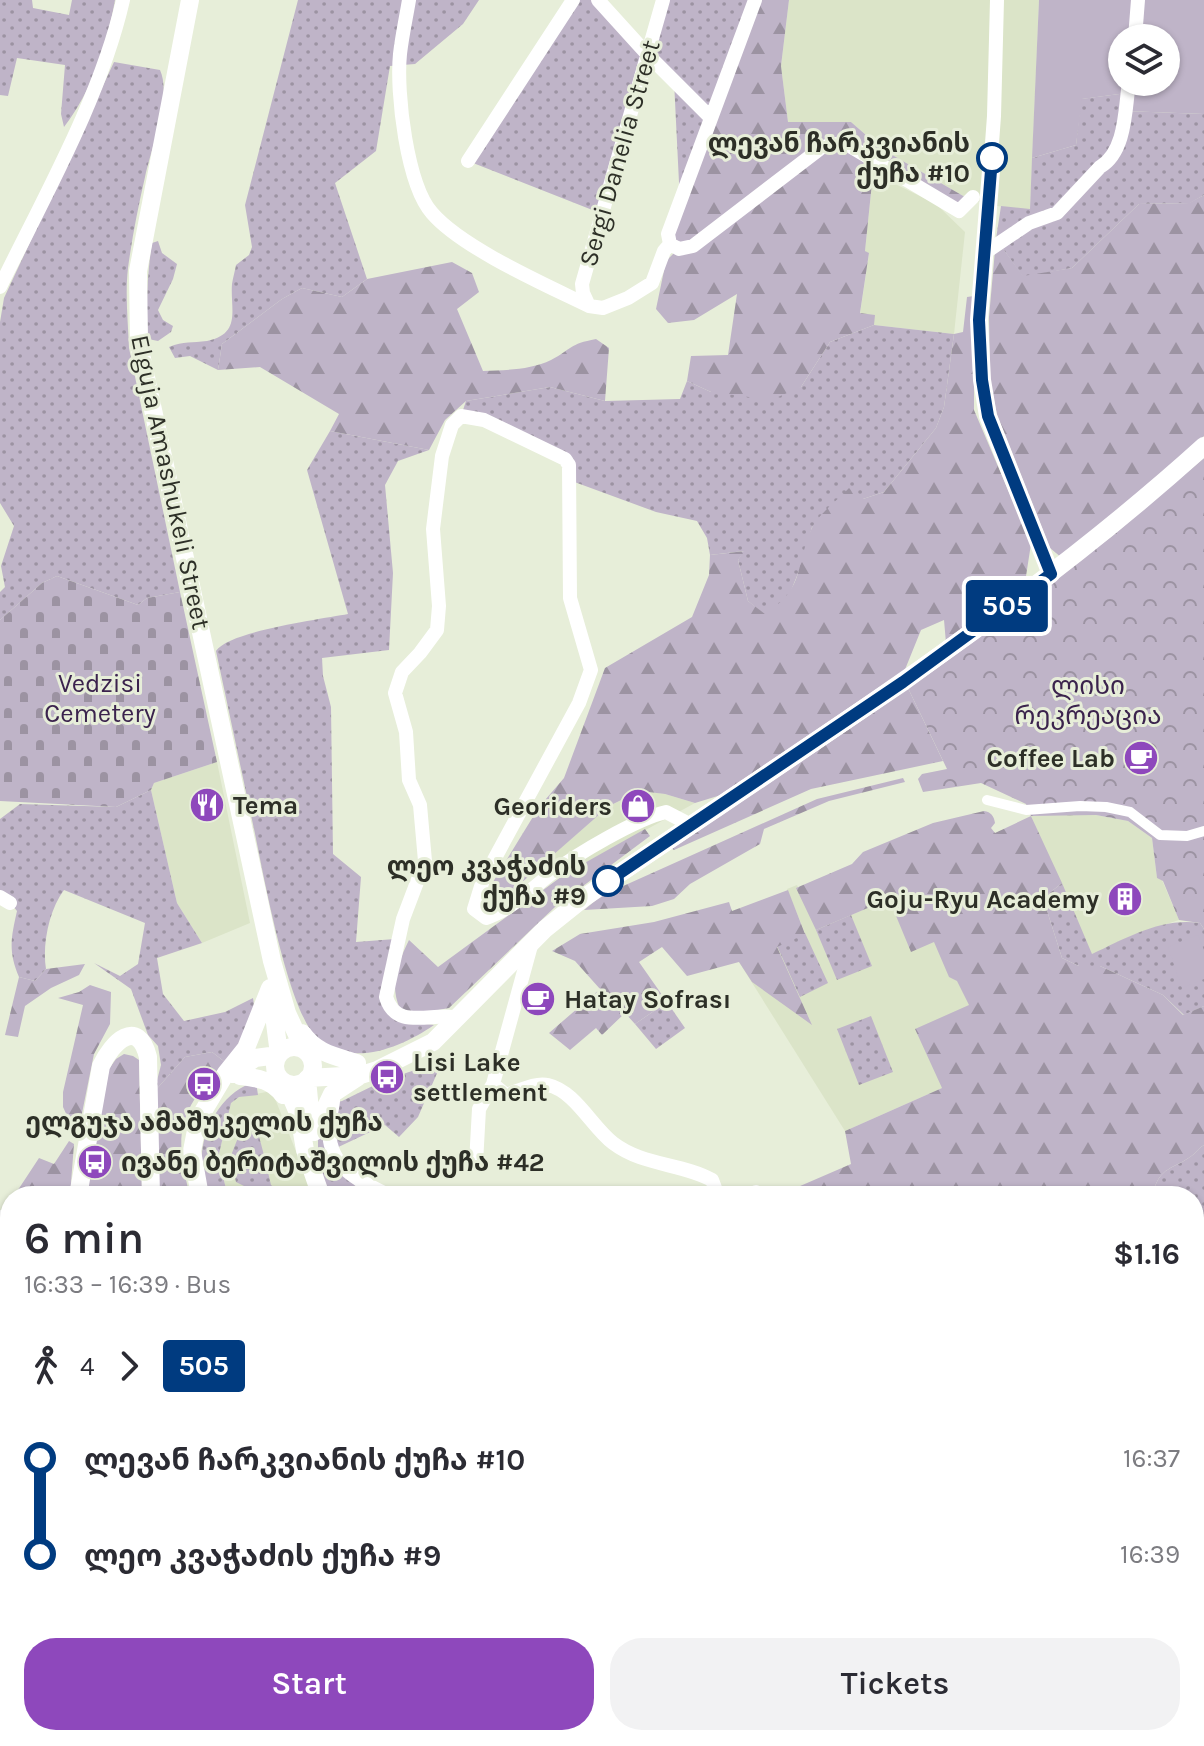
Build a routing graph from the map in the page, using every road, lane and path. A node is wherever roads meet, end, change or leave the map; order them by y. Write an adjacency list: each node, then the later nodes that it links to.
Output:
1 (123, 0): 18 (street)
2 (190, 0): 26 (main road, Elguja Amashukeli Street)
3 (409, 0): 19 (street)
4 (573, 0): 14 (street)
5 (598, 0): 11 (street)
6 (663, 0): 11 (street, Sergi Danelia Street)
7 (755, 0): 13 (street)
8 (997, 0): 17 (street)
9 (1138, 0): 10 (street)
10 (1136, 24)
11 (647, 54): 13 (street); 19 (street, Sergi Danelia Street)
12 (1126, 96): 17 (street)
13 (711, 118): 16 (street)
14 (468, 161)
15 (973, 197): 16 (street)
16 (670, 244): 19 (street)
17 (983, 254): 21 (street)
18 (0, 287)
19 (589, 306)
20 (1204, 446): 21 (main road)
21 (1051, 574): 23 (main road)
22 (987, 800): 24 (street)
23 (691, 825): 25 (main road); 27 (street)
24 (1204, 831)
25 (532, 942): 27 (main road); 34 (street)
26 (273, 976): 28 (main road); 29 (main road); 30 (main road); 35 (main road)
27 (459, 1018): 30 (main road)
28 (307, 1053): 29 (main road); 30 (main road); 32 (main road)
29 (278, 1054): 33 (main road); 35 (main road)
30 (359, 1069): 32 (main road); 36 (main road)
31 (240, 1076): 33 (main road); 35 (main road); 37 (main road)
32 (311, 1078): 33 (main road); 36 (street); 37 (main road)
33 (281, 1080): 37 (main road)
34 (493, 1084): 38 (street); 44 (street)
35 (215, 1094): 41 (main road)
36 (332, 1094): 37 (main road); 43 (street)
37 (307, 1134): 42 (main road)
38 (476, 1163)
39 (80, 1186): 40 (main road)
40 (151, 1186)
41 (197, 1186)
42 (318, 1186)
43 (371, 1186)
44 (714, 1186)

